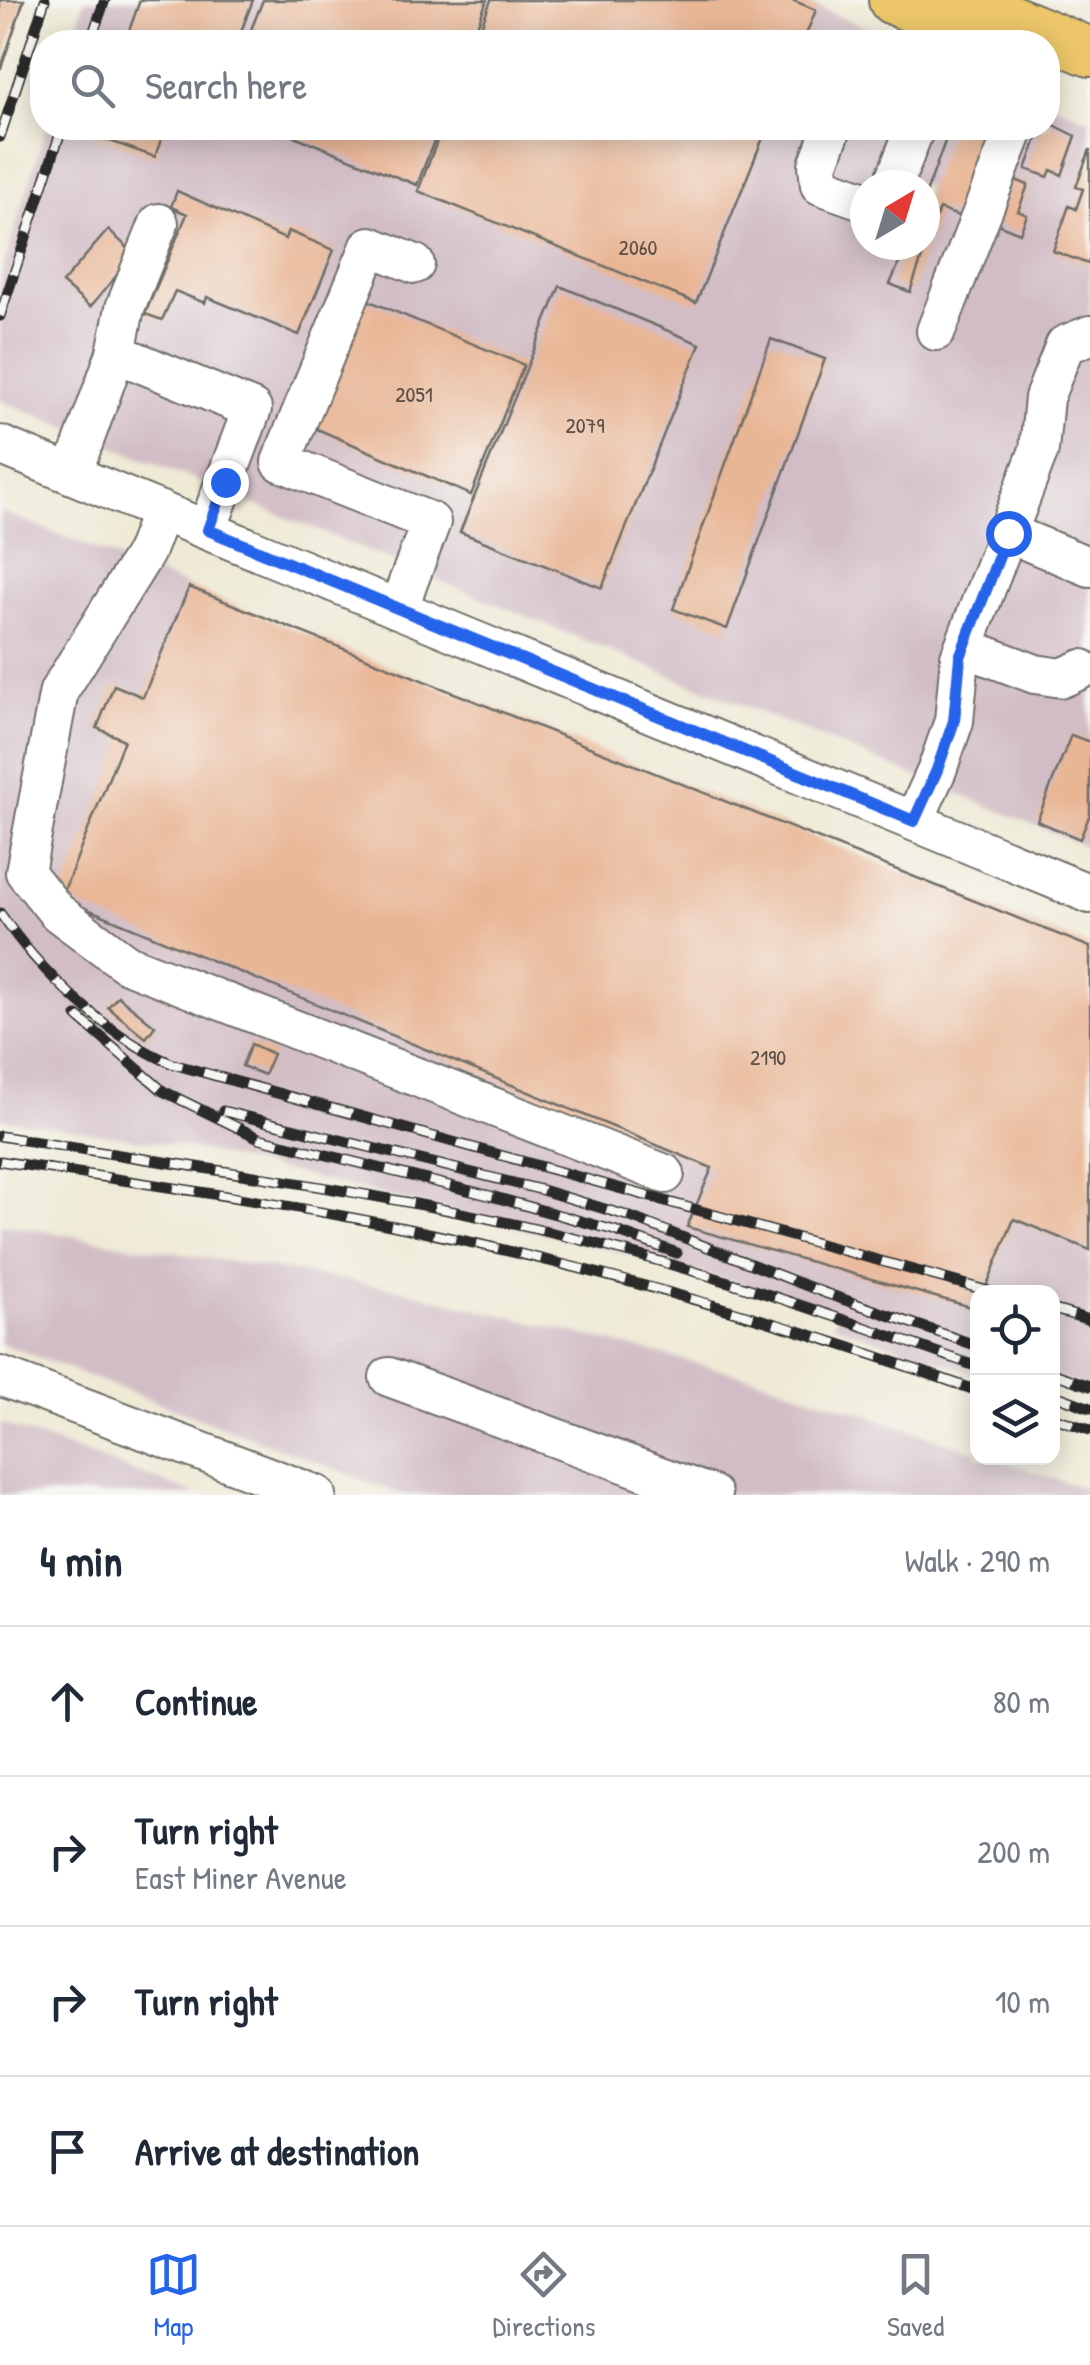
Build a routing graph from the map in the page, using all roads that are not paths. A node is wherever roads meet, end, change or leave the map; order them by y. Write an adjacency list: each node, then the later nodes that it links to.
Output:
1 (893, 0): 2 (main road)
2 (964, 18): 3 (main road)
3 (1008, 30)
4 (1060, 44): 5 (main road)
5 (1090, 52)
6 (1060, 71): 7 (main road)
7 (1090, 83)
8 (827, 140): 12 (street)
9 (911, 140): 11 (street)
10 (1009, 140): 15 (street)
11 (900, 170)
12 (850, 196)
13 (159, 222): 17 (street)
14 (414, 264): 24 (street)
15 (936, 331)
16 (1090, 334): 22 (street)
17 (116, 353): 19 (street); 21 (street)
18 (0, 445): 19 (street)
19 (72, 474): 20 (street)
20 (161, 511): 21 (street); 29 (street)
21 (208, 530): 24 (street)
22 (1008, 533): 23 (street); 25 (street)
23 (1090, 568)
24 (398, 609): 27 (street)
25 (964, 647): 26 (street); 27 (street)
26 (1087, 666)
27 (914, 821): 28 (street)
28 (1090, 894)
29 (664, 1174)
30 (0, 1376): 32 (street)
31 (389, 1377): 33 (street)
32 (318, 1495)
33 (712, 1495)

